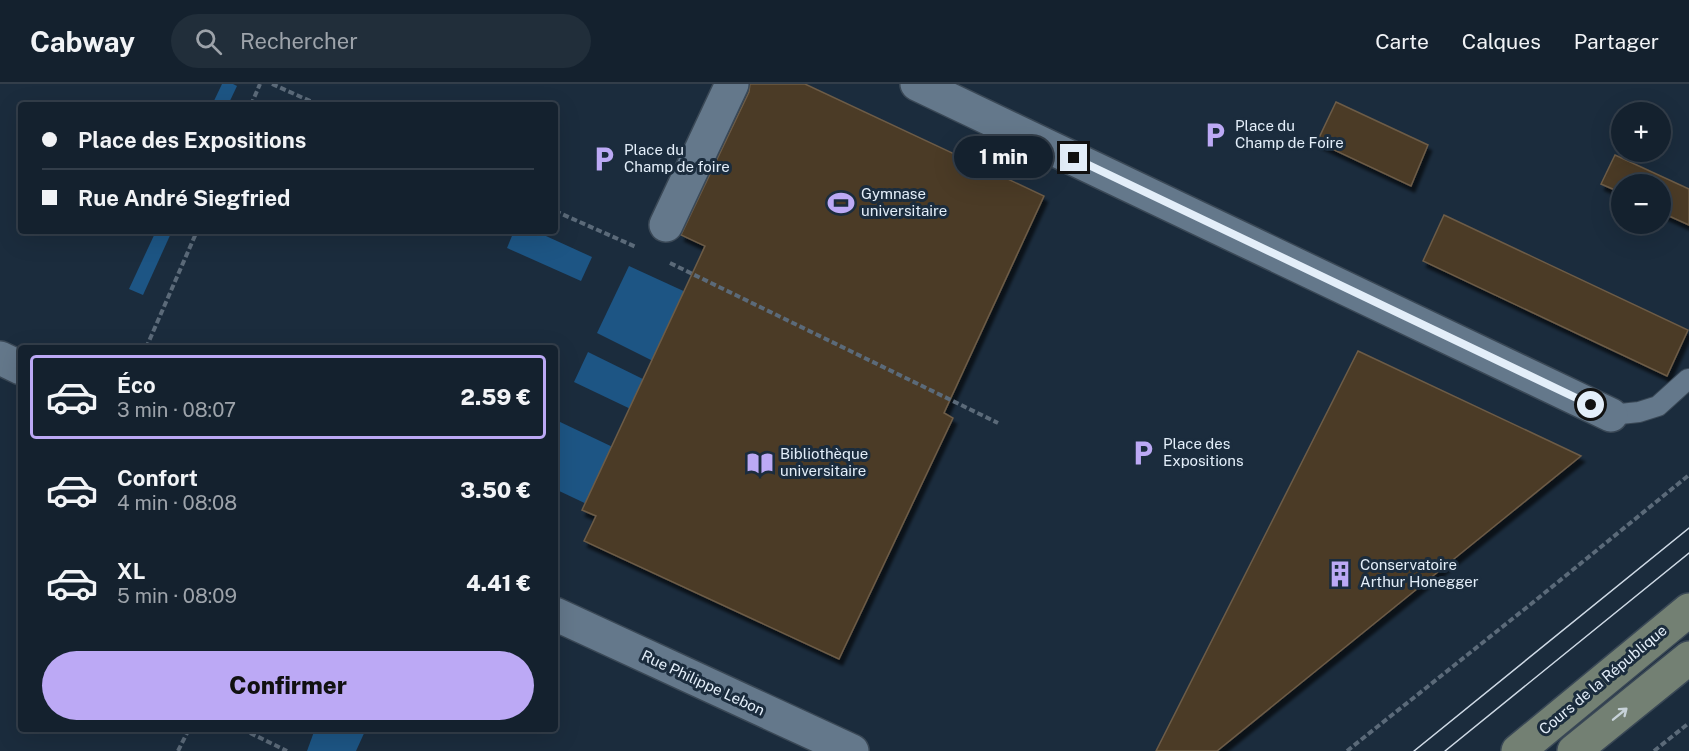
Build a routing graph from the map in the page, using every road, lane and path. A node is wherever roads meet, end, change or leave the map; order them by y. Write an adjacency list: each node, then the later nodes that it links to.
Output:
1 (260, 84): 5 (path)
2 (272, 84): 6 (path)
3 (732, 84): 8 (street)
4 (917, 84): 16 (street)
5 (252, 102)
6 (312, 102)
7 (558, 212): 10 (path)
8 (666, 225)
9 (196, 234): 12 (path)
10 (646, 252)
11 (667, 261): 17 (path)
12 (147, 345)
13 (0, 358): 14 (street)
14 (18, 367)
15 (1688, 379): 16 (lane)
16 (1611, 415)
17 (998, 423)
18 (1689, 475): 28 (path)
19 (1689, 610): 29 (main road, Cours de la République)
20 (558, 615): 27 (street, Rue Philippe Lebon)
21 (1689, 658): 30 (main road, one-way to 21)
22 (1689, 723): 31 (path)
23 (188, 732): 25 (path)
24 (248, 732): 26 (path)
25 (178, 751)
26 (287, 751)
27 (852, 751)
28 (1347, 751)
29 (1518, 751)
30 (1574, 751)
31 (1654, 751)

